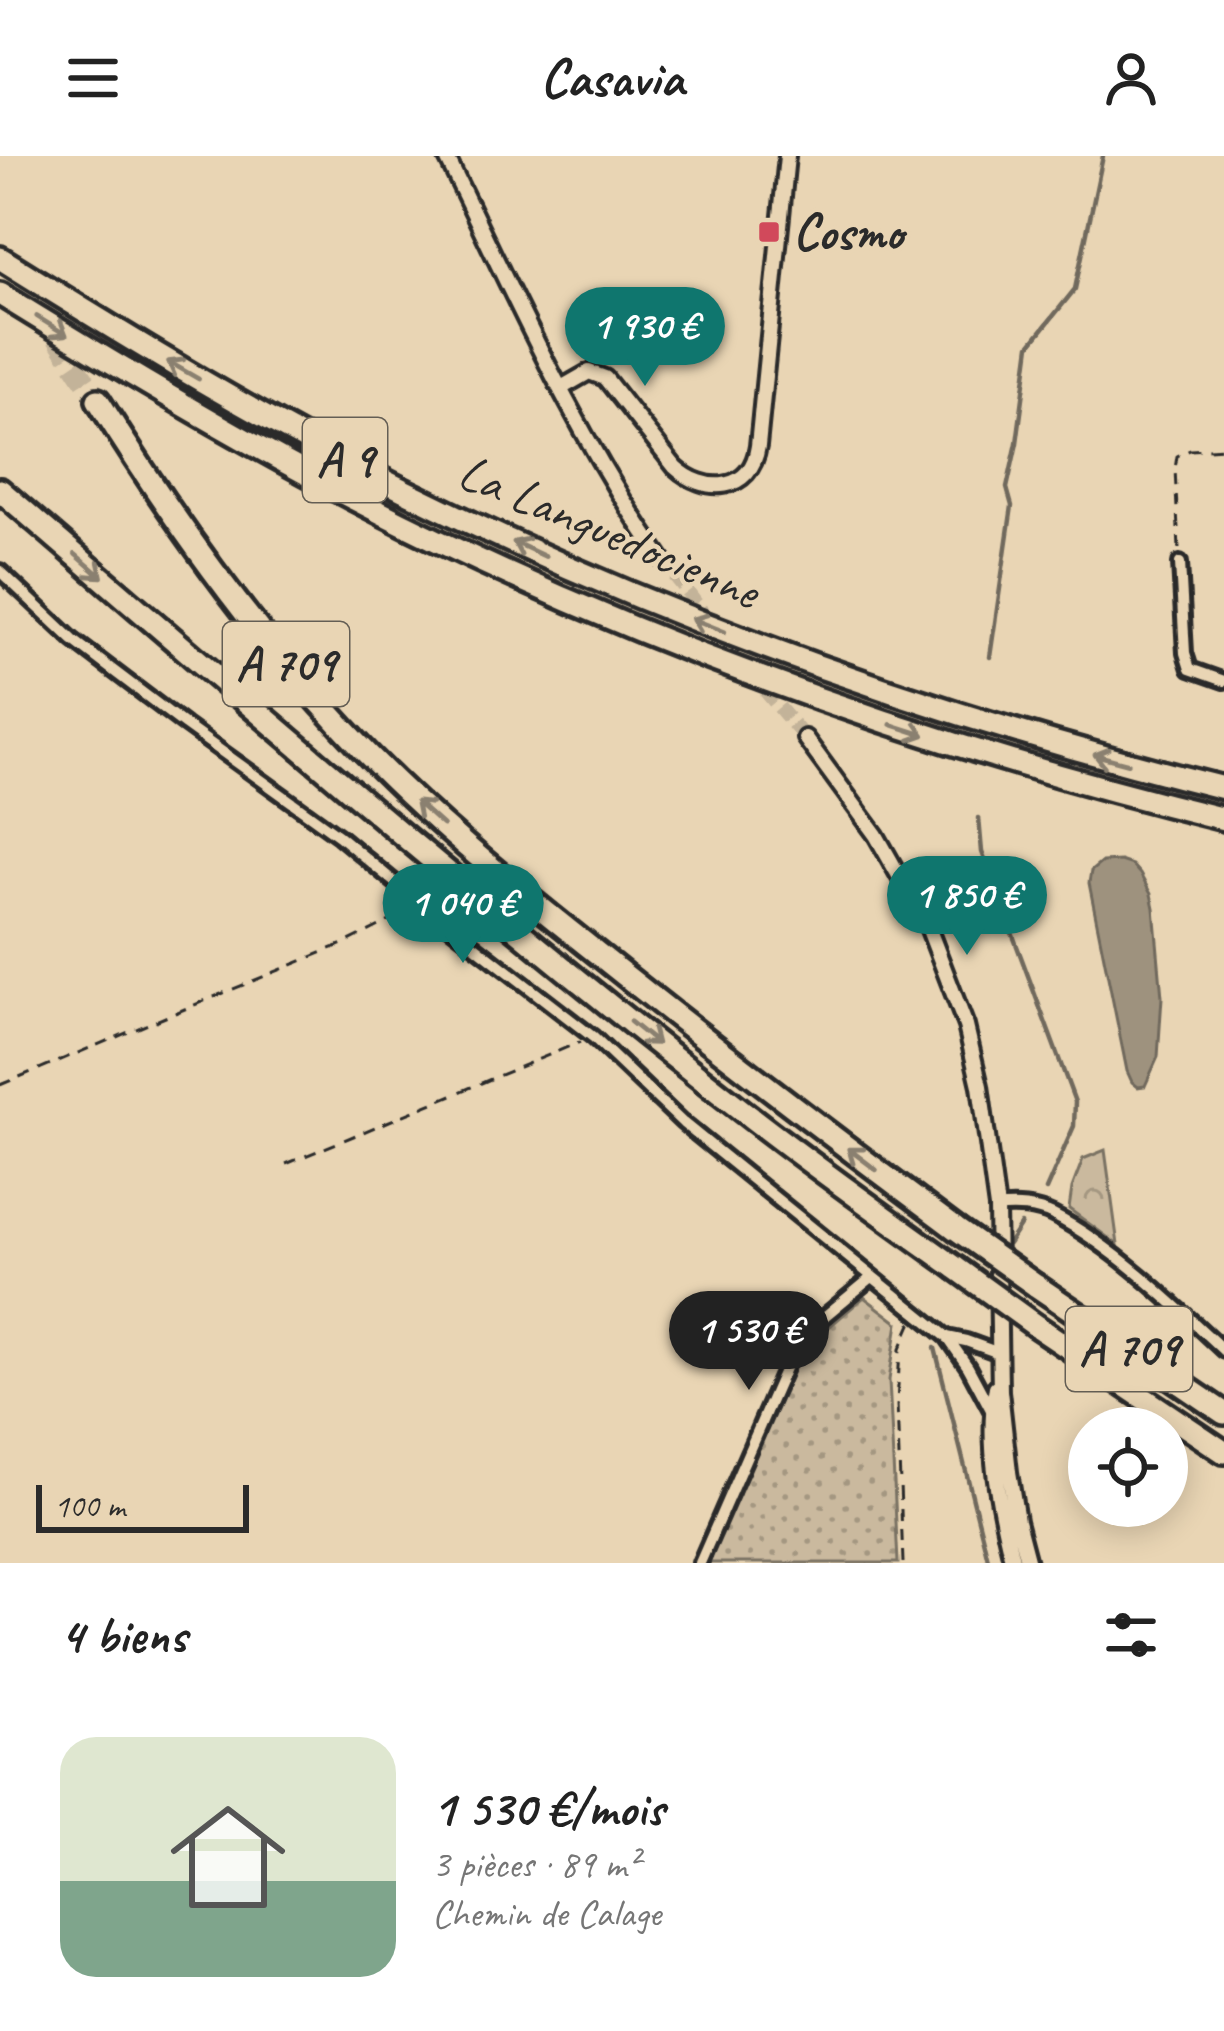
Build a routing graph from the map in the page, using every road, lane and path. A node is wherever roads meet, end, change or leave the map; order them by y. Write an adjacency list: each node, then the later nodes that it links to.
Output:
1 (446, 156): 5 (street)
2 (787, 156): 5 (street)
3 (0, 258): 14 (highway, La Languedocienne / A 9, one-way to 3)
4 (0, 294): 15 (highway, La Languedocienne / A 9, one-way to 15)
5 (561, 388): 9 (street)
6 (98, 400): 28 (highway, A 709, one-way to 6, bridge)
7 (1224, 448): 10 (path)
8 (0, 490): 29 (highway, A 709, one-way to 29, bridge)
9 (662, 560)
10 (1180, 563): 12 (street)
11 (0, 571): 16 (street)
12 (1224, 681)
13 (805, 739): 20 (street)
14 (1224, 788)
15 (1224, 819)
16 (422, 905): 17 (street); 18 (path)
17 (593, 1037): 19 (path); 21 (street)
18 (0, 1085)
19 (286, 1164)
20 (997, 1208): 24 (street); 25 (street)
21 (872, 1277): 22 (street); 30 (street)
22 (916, 1313): 23 (street); 31 (path)
23 (947, 1337): 25 (street); 27 (street)
24 (1224, 1351)
25 (999, 1353): 26 (street)
26 (999, 1371): 27 (street); 33 (street)
27 (992, 1412): 32 (street)
28 (1224, 1413)
29 (1224, 1452)
30 (700, 1563)
31 (903, 1563)
32 (1013, 1563)
33 (1028, 1563)

